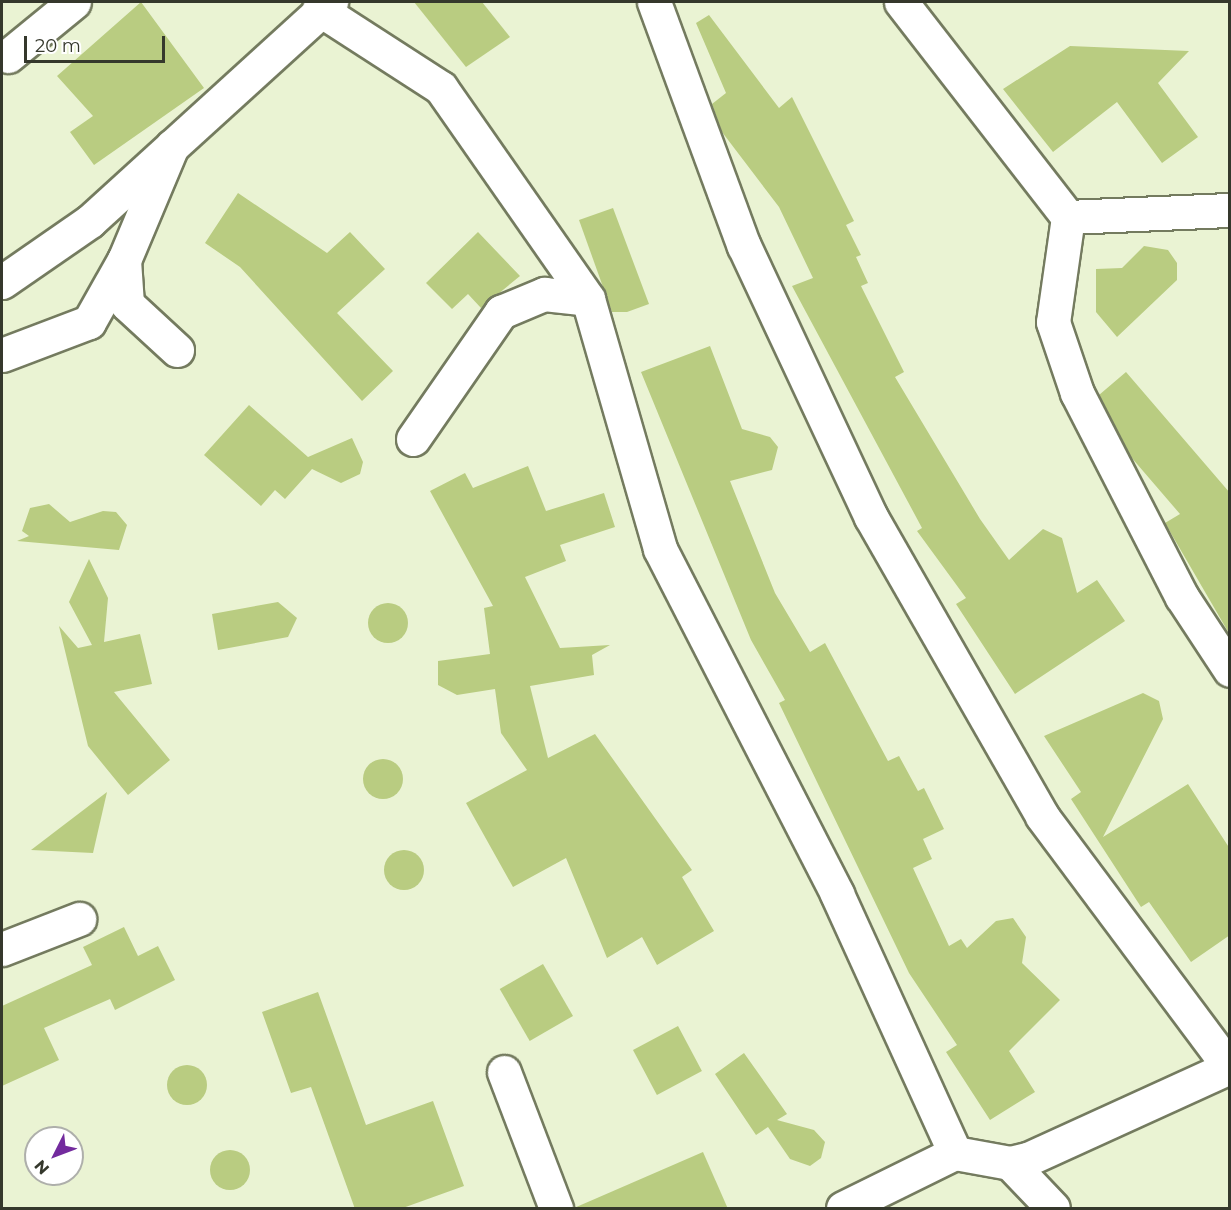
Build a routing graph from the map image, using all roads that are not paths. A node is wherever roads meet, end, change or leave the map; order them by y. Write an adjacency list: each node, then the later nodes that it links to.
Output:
1 (74, 2): 5 (street)
2 (654, 2): 18 (street)
3 (901, 2): 8 (street)
4 (325, 5): 6 (street); 11 (street)
5 (8, 56)
6 (174, 141): 9 (street); 10 (street)
7 (1230, 210): 8 (street)
8 (1068, 217): 15 (street)
9 (124, 260): 12 (street); 13 (street)
10 (2, 282)
11 (588, 299): 14 (street); 20 (street)
12 (177, 350)
13 (2, 356)
14 (413, 440)
15 (1230, 670)
16 (79, 919): 17 (street)
17 (2, 949)
18 (1229, 1067): 21 (street)
19 (504, 1072): 22 (street)
20 (955, 1153): 21 (street); 23 (street)
21 (1010, 1163): 24 (street)
22 (556, 1209)
23 (843, 1209)
24 (1053, 1209)

